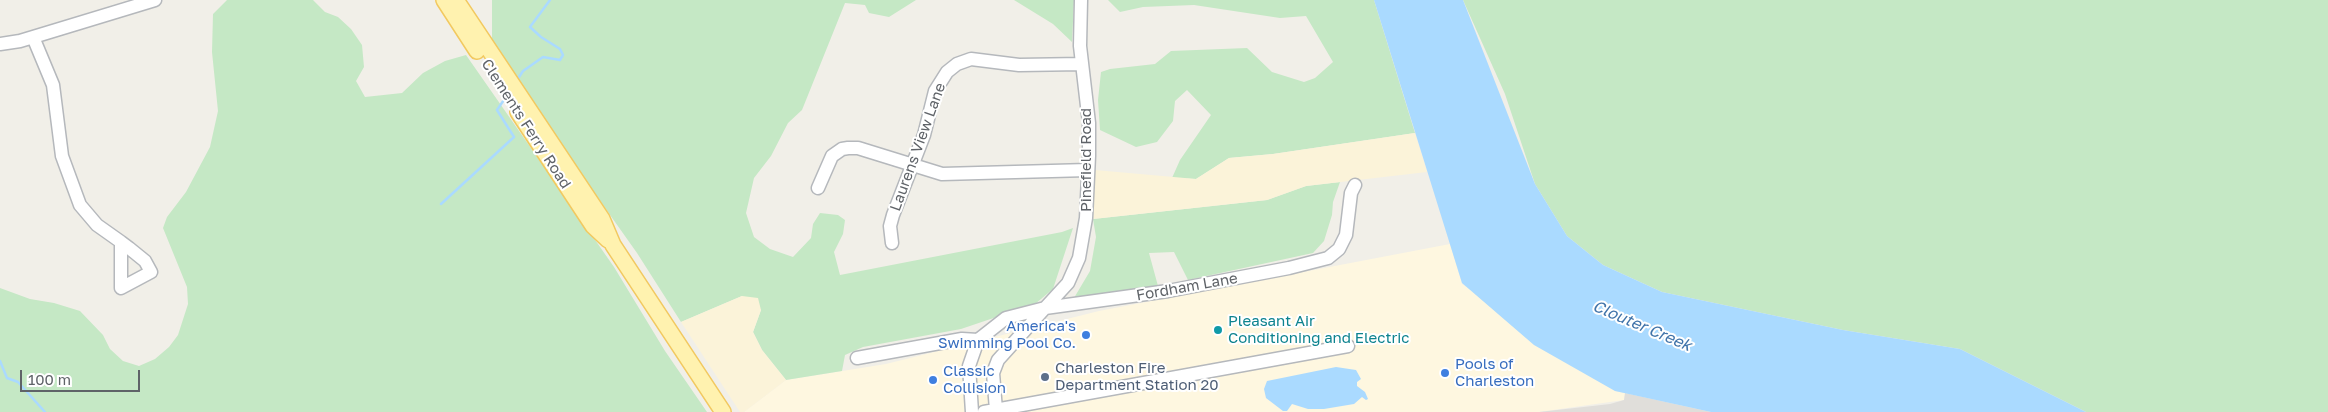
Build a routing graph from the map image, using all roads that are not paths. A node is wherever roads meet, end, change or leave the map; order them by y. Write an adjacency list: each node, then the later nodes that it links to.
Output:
1 (155, 0): 5 (street)
2 (444, 0): 8 (main road, Clements Ferry Road)
3 (456, 0): 8 (main road, Clements Ferry Road)
4 (1081, 0): 7 (street, Pinefield Road)
5 (33, 37): 6 (street); 13 (street)
6 (0, 44)
7 (1082, 64): 9 (street, Laurens View Lane); 10 (street, Pinefield Road)
8 (500, 75): 20 (main road, Clements Ferry Road)
9 (914, 166): 10 (street); 12 (street); 14 (street, Laurens View Lane)
10 (1088, 170): 15 (street, Pinefield Road)
11 (1355, 185): 15 (street, Fordham Lane)
12 (818, 188)
13 (121, 242)
14 (892, 243)
15 (1045, 308): 16 (street); 19 (street, Pinefield Road)
16 (978, 340): 18 (street); 21 (street)
17 (1348, 346): 19 (street)
18 (857, 358)
19 (990, 411)
20 (723, 412)
21 (972, 412)

